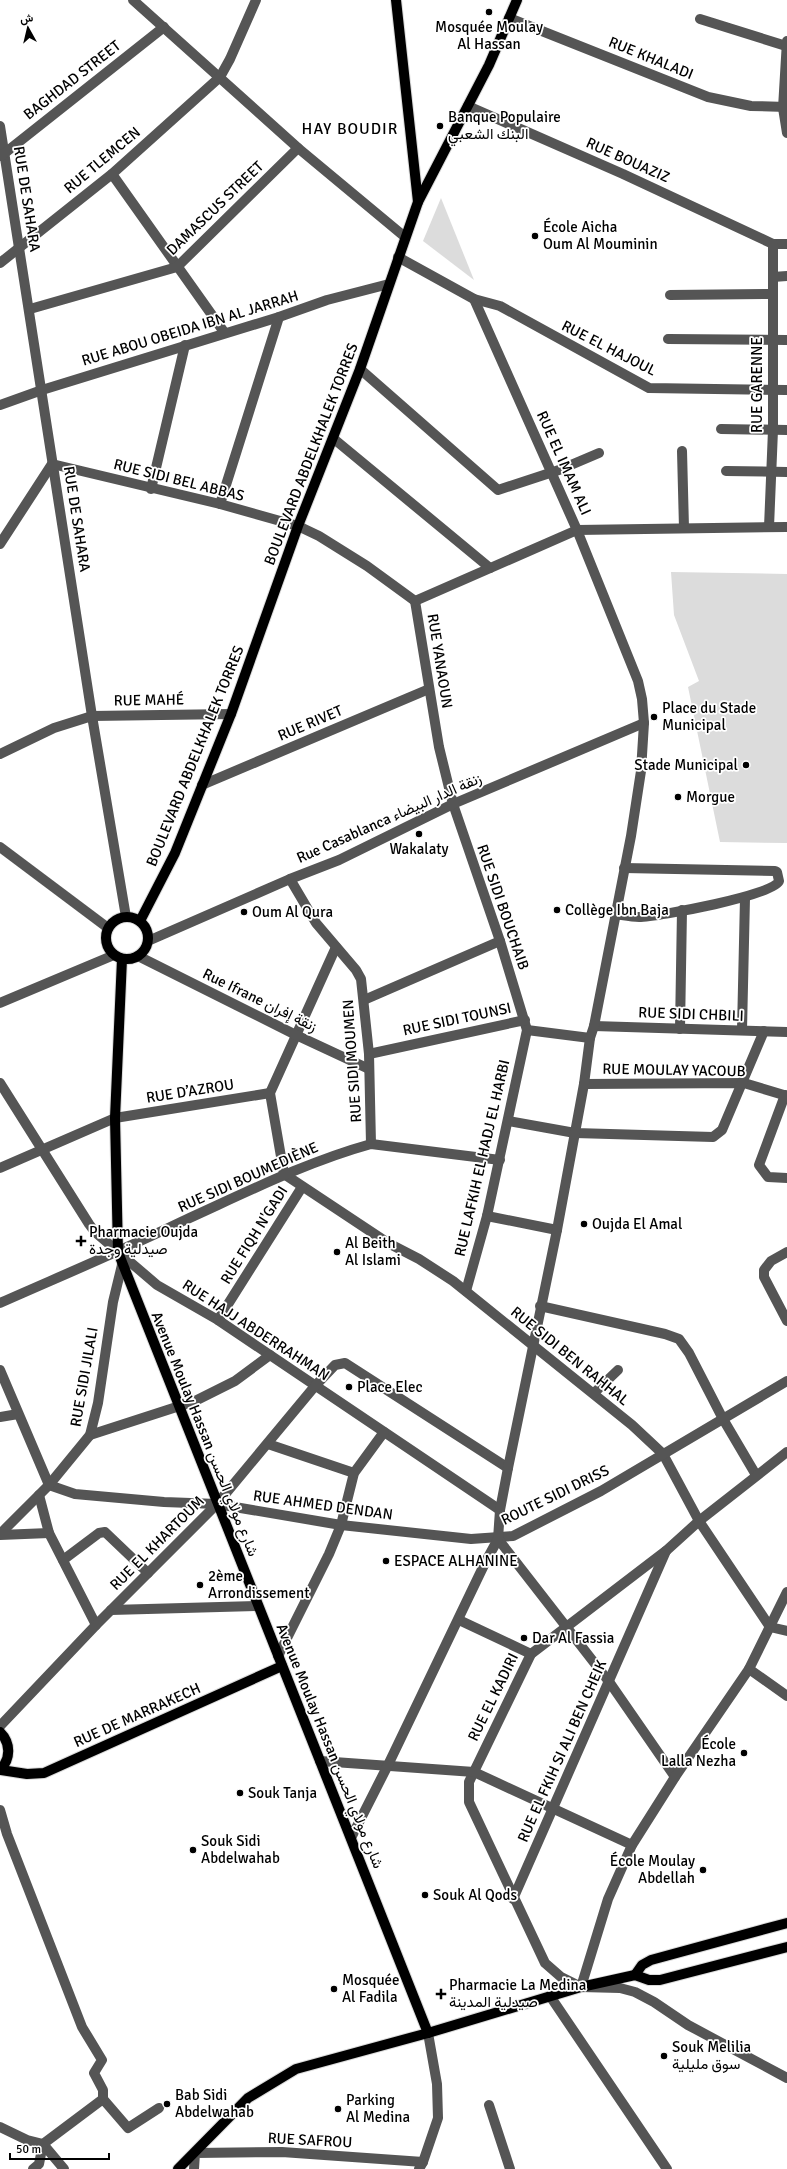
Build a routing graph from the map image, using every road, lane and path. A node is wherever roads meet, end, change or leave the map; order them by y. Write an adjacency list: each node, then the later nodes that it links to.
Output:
1 (133, 0): 7 (street)
2 (256, 0): 9 (street)
3 (396, 0): 17 (main road)
4 (517, 0): 5 (main road, BOULEVARD ABDELKHALEK TORRES)
5 (509, 18): 10 (main road, BOULEVARD ABDELKHALEK TORRES); 11 (street, RUE KHALADI)
6 (700, 19): 8 (street)
7 (164, 27): 9 (street); 15 (street, BAGHDAD STREET)
8 (786, 44): 11 (street)
9 (220, 78): 14 (street); 16 (street, RUE TLEMCEN)
10 (468, 106): 17 (main road, BOULEVARD ABDELKHALEK TORRES); 19 (street, RUE BOUAZIZ)
11 (785, 107): 13 (street)
12 (0, 126): 15 (street, RUE DE SAHARA)
13 (787, 133)
14 (298, 148): 18 (street); 24 (street, DAMASCUS STREET)
15 (2, 155): 21 (street, RUE DE SAHARA)
16 (112, 174): 21 (street, RUE TLEMCEN); 24 (street)
17 (418, 202): 18 (main road, BOULEVARD ABDELKHALEK TORRES)
18 (405, 237): 22 (main road, BOULEVARD ABDELKHALEK TORRES)
19 (773, 244): 20 (street); 26 (street, RUE GARENNE)
20 (787, 244)
21 (19, 247): 23 (street, RUE TLEMCEN); 31 (street, RUE DE SAHARA)
22 (398, 257): 27 (main road, BOULEVARD ABDELKHALEK TORRES); 30 (street)
23 (0, 263)
24 (177, 267): 31 (street, DAMASCUS STREET); 33 (street)
25 (787, 276): 26 (street)
26 (773, 277): 28 (street, RUE GARENNE)
27 (389, 284): 32 (street, RUE ABOU OBEIDA IBN AL JARRAH); 38 (main road, BOULEVARD ABDELKHALEK TORRES)
28 (773, 294): 29 (street); 35 (street, RUE GARENNE)
29 (670, 295)
30 (474, 299): 40 (street, RUE EL HAJOUL); 50 (street, RUE EL IMAM ALI)
31 (30, 309): 39 (street, RUE DE SAHARA)
32 (279, 317): 33 (street, RUE ABOU OBEIDA IBN AL JARRAH); 55 (street)
33 (224, 332): 37 (street, RUE ABOU OBEIDA IBN AL JARRAH)
34 (668, 339): 35 (street)
35 (773, 340): 36 (street); 40 (street, RUE GARENNE)
36 (787, 340)
37 (185, 345): 39 (street, RUE ABOU OBEIDA IBN AL JARRAH); 54 (street)
38 (360, 369): 46 (main road, BOULEVARD ABDELKHALEK TORRES); 50 (street)
39 (42, 390): 42 (street, RUE ABOU OBEIDA IBN AL JARRAH); 49 (street, RUE DE SAHARA)
40 (772, 390): 41 (street, RUE EL HAJOUL); 44 (street, RUE GARENNE)
41 (787, 390)
42 (0, 405)
43 (721, 429): 44 (street)
44 (773, 430): 45 (street); 52 (street, RUE GARENNE)
45 (787, 430)
46 (334, 439): 56 (main road, BOULEVARD ABDELKHALEK TORRES); 62 (street)
47 (682, 451): 59 (street)
48 (599, 453): 50 (street)
49 (52, 464): 54 (street, RUE SIDI BEL ABBAS); 61 (street); 66 (street, RUE DE SAHARA)
50 (551, 471): 60 (street, RUE EL IMAM ALI)
51 (726, 471): 52 (street)
52 (771, 472): 53 (street); 57 (street, RUE GARENNE)
53 (787, 472)
54 (151, 489): 55 (street, RUE SIDI BEL ABBAS)
55 (220, 504): 56 (street, RUE SIDI BEL ABBAS)
56 (298, 526): 63 (street, RUE SIDI BEL ABBAS); 65 (main road, BOULEVARD ABDELKHALEK TORRES)
57 (770, 527): 58 (street); 59 (street)
58 (787, 527)
59 (684, 528): 60 (street)
60 (577, 530): 62 (street, RUE YANAOUN); 67 (street, RUE EL IMAM ALI)
61 (0, 544)
62 (490, 568): 63 (street, RUE YANAOUN)
63 (415, 601): 64 (street, RUE YANAOUN)
64 (429, 689): 69 (street, RUE RIVET); 70 (street, RUE YANAOUN)
65 (231, 714): 66 (street, RUE MAHÉ); 69 (main road, BOULEVARD ABDELKHALEK TORRES)
66 (92, 716): 68 (street, RUE MAHÉ); 77 (street, RUE DE SAHARA)
67 (644, 723): 70 (street, Rue Casablanca زنقة الدار البيضاء); 72 (street, RUE EL IMAM ALI)
68 (0, 754)
69 (202, 785): 78 (main road, BOULEVARD ABDELKHALEK TORRES)
70 (453, 804): 73 (street, Rue Casablanca زنقة الدار البيضاء); 81 (street, RUE SIDI BOUCHAIB)
71 (0, 847): 79 (street)
72 (624, 868): 74 (street); 76 (street, RUE EL IMAM ALI)
73 (290, 879): 80 (street, Rue Casablanca زنقة الدار البيضاء); 82 (street, RUE SIDI MOUMEN)
74 (745, 898): 75 (street); 90 (street)
75 (682, 910): 76 (street); 89 (street)
76 (614, 914): 88 (street, RUE EL IMAM ALI)
77 (126, 917): 78 (main road); 79 (main road)
78 (140, 921): 80 (main road)
79 (108, 928): 84 (main road)
80 (148, 941): 83 (main road)
81 (500, 941): 85 (street); 87 (street, RUE SIDI BOUCHAIB)
82 (336, 947): 85 (street, RUE SIDI MOUMEN); 93 (street)
83 (138, 956): 84 (main road); 93 (street, Rue Ifrane زنقة إفران)
84 (118, 957): 86 (street); 102 (main road, Avenue Moulay Hassan شارع مولاي الحسن)
85 (364, 1000): 95 (street, RUE SIDI MOUMEN)
86 (0, 1003)
87 (526, 1025): 94 (street, RUE SIDI TOUNSI); 95 (street, RUE SIDI TOUNSI); 103 (street, RUE LAFKIH EL HADJ EL HARBI)
88 (594, 1026): 89 (street, RUE SIDI CHBILI); 94 (street, RUE EL IMAM ALI)
89 (680, 1029): 90 (street, RUE SIDI CHBILI)
90 (742, 1030): 91 (street, RUE SIDI CHBILI)
91 (764, 1031): 92 (street, RUE SIDI CHBILI); 98 (street)
92 (787, 1032)
93 (296, 1035): 96 (street, Rue Ifrane زنقة إفران); 100 (street)
94 (590, 1038): 99 (street, RUE EL IMAM ALI)
95 (370, 1054): 96 (street, RUE SIDI MOUMEN)
96 (369, 1069): 105 (street, RUE SIDI MOUMEN)
97 (0, 1083): 106 (street, RUE HAJJ ABDERRAHMAN)
98 (744, 1083): 99 (street, RUE MOULAY YACOUB); 101 (street, RUE MOULAY YACOUB); 104 (street)
99 (584, 1084): 104 (street, RUE EL IMAM ALI)
100 (270, 1094): 102 (street, RUE D’AZROU); 109 (street)
101 (786, 1095): 110 (street)
102 (115, 1118): 106 (street, RUE D’AZROU); 114 (main road, Avenue Moulay Hassan شارع مولاي الحسن)
103 (508, 1121): 104 (street); 107 (street, RUE LAFKIH EL HADJ EL HARBI)
104 (575, 1133): 113 (street, RUE EL IMAM ALI)
105 (371, 1144): 107 (street); 109 (street, RUE SIDI BOUMEDIÈNE)
106 (42, 1150): 108 (street, RUE D’AZROU); 114 (street, RUE HAJJ ABDERRAHMAN)
107 (500, 1160): 112 (street, RUE LAFKIH EL HADJ EL HARBI)
108 (2, 1165)
109 (284, 1174): 111 (street, RUE SIDI BEN RAHHAL); 114 (street, RUE SIDI BOUMEDIÈNE)
110 (787, 1178)
111 (302, 1187): 117 (street, RUE SIDI BEN RAHHAL); 120 (street, RUE FIQH N'GADI)
112 (487, 1216): 113 (street); 117 (street, RUE LAFKIH EL HADJ EL HARBI)
113 (557, 1230): 119 (street, RUE EL IMAM ALI)
114 (118, 1252): 116 (main road, Avenue Moulay Hassan شارع مولاي الحسن); 118 (street, RUE SIDI BOUMEDIÈNE); 120 (street, RUE HAJJ ABDERRAHMAN)
115 (787, 1252): 121 (street)
116 (122, 1265): 129 (main road, Avenue Moulay Hassan شارع مولاي الحسن); 134 (street, RUE SIDI JILALI)
117 (466, 1291): 122 (street, RUE SIDI BEN RAHHAL)
118 (0, 1303)
119 (540, 1306): 122 (street, RUE EL IMAM ALI); 132 (street)
120 (218, 1320): 123 (street, RUE HAJJ ABDERRAHMAN)
121 (787, 1321)
122 (533, 1344): 128 (street, RUE SIDI BEN RAHHAL); 138 (street, RUE EL IMAM ALI)
123 (270, 1355): 127 (street, RUE HAJJ ABDERRAHMAN); 129 (street)
124 (0, 1370): 130 (street)
125 (618, 1370): 128 (street)
126 (787, 1381): 132 (street, ROUTE SIDI DRISS)
127 (315, 1386): 133 (street, RUE HAJJ ABDERRAHMAN); 135 (street, RUE EL KHARTOUM); 138 (street, RUE EL KHARTOUM)
128 (594, 1393): 137 (street, RUE SIDI BEN RAHHAL)
129 (178, 1406): 134 (street); 143 (main road, Avenue Moulay Hassan شارع مولاي الحسن)
130 (18, 1414): 131 (street); 141 (street)
131 (0, 1417)
132 (723, 1419): 137 (street, ROUTE SIDI DRISS); 140 (street)
133 (384, 1432): 139 (street); 144 (street, RUE HAJJ ABDERRAHMAN)
134 (90, 1435): 141 (street, RUE SIDI JILALI)
135 (268, 1444): 139 (street); 143 (street, RUE EL KHARTOUM)
136 (787, 1452): 140 (street, RUE EL KADIRI)
137 (662, 1454): 145 (street, RUE SIDI BEN RAHHAL); 149 (street, ROUTE SIDI DRISS)
138 (508, 1468): 144 (street, RUE EL IMAM ALI)
139 (354, 1473): 146 (street)
140 (756, 1475): 145 (street, RUE EL KADIRI)
141 (49, 1485): 142 (street, RUE SIDI JILALI); 143 (street, RUE AHMED DENDAN)
142 (39, 1495): 147 (street); 148 (street, RUE SIDI JILALI)
143 (217, 1504): 146 (street, RUE AHMED DENDAN); 152 (street, RUE EL KHARTOUM); 154 (main road, Avenue Moulay Hassan شارع مولاي الحسن)
144 (500, 1510): 149 (street, RUE EL IMAM ALI)
145 (699, 1521): 150 (street, RUE EL KADIRI); 159 (street, RUE SIDI BEN RAHHAL)
146 (341, 1525): 149 (street, RUE AHMED DENDAN); 162 (street)
147 (48, 1533): 148 (street); 151 (street)
148 (0, 1534)
149 (498, 1539): 156 (street, ROUTE SIDI DRISS); 158 (street)
150 (667, 1550): 158 (street, RUE EL KADIRI); 165 (street, RUE EL FKIH SI ALI BEN CHEIK)
151 (63, 1560): 152 (street); 157 (street)
152 (148, 1573): 155 (street, RUE EL KHARTOUM)
153 (787, 1592): 159 (street)
154 (257, 1606): 155 (street); 162 (main road, Avenue Moulay Hassan شارع مولاي الحسن)
155 (111, 1610): 157 (street, RUE EL KHARTOUM)
156 (459, 1620): 161 (street); 170 (street, ROUTE SIDI DRISS)
157 (96, 1625): 167 (street, RUE EL KHARTOUM)
158 (566, 1626): 161 (street, RUE EL KADIRI); 165 (street)
159 (770, 1627): 160 (street); 164 (street)
160 (787, 1631)
161 (530, 1654): 172 (street, RUE EL KADIRI)
162 (278, 1656): 163 (main road, Avenue Moulay Hassan شارع مولاي الحسن)
163 (282, 1666): 169 (main road, Avenue Moulay Hassan شارع مولاي الحسن); 171 (main road, RUE DE MARRAKECH)
164 (749, 1669): 166 (street); 173 (street)
165 (610, 1683): 173 (street); 174 (street, RUE EL FKIH SI ALI BEN CHEIK)
166 (787, 1696)
167 (0, 1726)
168 (0, 1732): 171 (main road)
169 (320, 1762): 170 (street); 176 (main road, Avenue Moulay Hassan شارع مولاي الحسن)
170 (388, 1766): 172 (street); 176 (street, ROUTE SIDI DRISS)
171 (1, 1770)
172 (474, 1772): 174 (street); 178 (street, RUE EL KADIRI)
173 (675, 1777): 177 (street)
174 (553, 1809): 177 (street); 178 (street, RUE EL FKIH SI ALI BEN CHEIK)
175 (0, 1810): 186 (street)
176 (351, 1838): 184 (main road, Avenue Moulay Hassan شارع مولاي الحسن)
177 (632, 1844): 182 (street)
178 (513, 1899): 182 (street)
179 (787, 1923): 181 (main road)
180 (787, 1947): 181 (main road)
181 (635, 1975): 182 (main road)
182 (581, 1987): 183 (main road); 185 (street)
183 (550, 1996): 184 (main road); 198 (street)
184 (428, 2033): 191 (main road); 192 (street)
185 (787, 2078)
186 (103, 2099): 188 (street); 190 (street)
187 (490, 2105): 197 (street)
188 (159, 2108)
189 (0, 2127): 190 (street)
190 (43, 2144): 193 (street); 194 (street)
191 (195, 2153): 192 (street, RUE SAFROU); 195 (main road); 196 (street)
192 (421, 2166)
193 (33, 2169)
194 (64, 2169)
195 (178, 2169)
196 (194, 2169)
197 (510, 2169)
198 (667, 2169)

